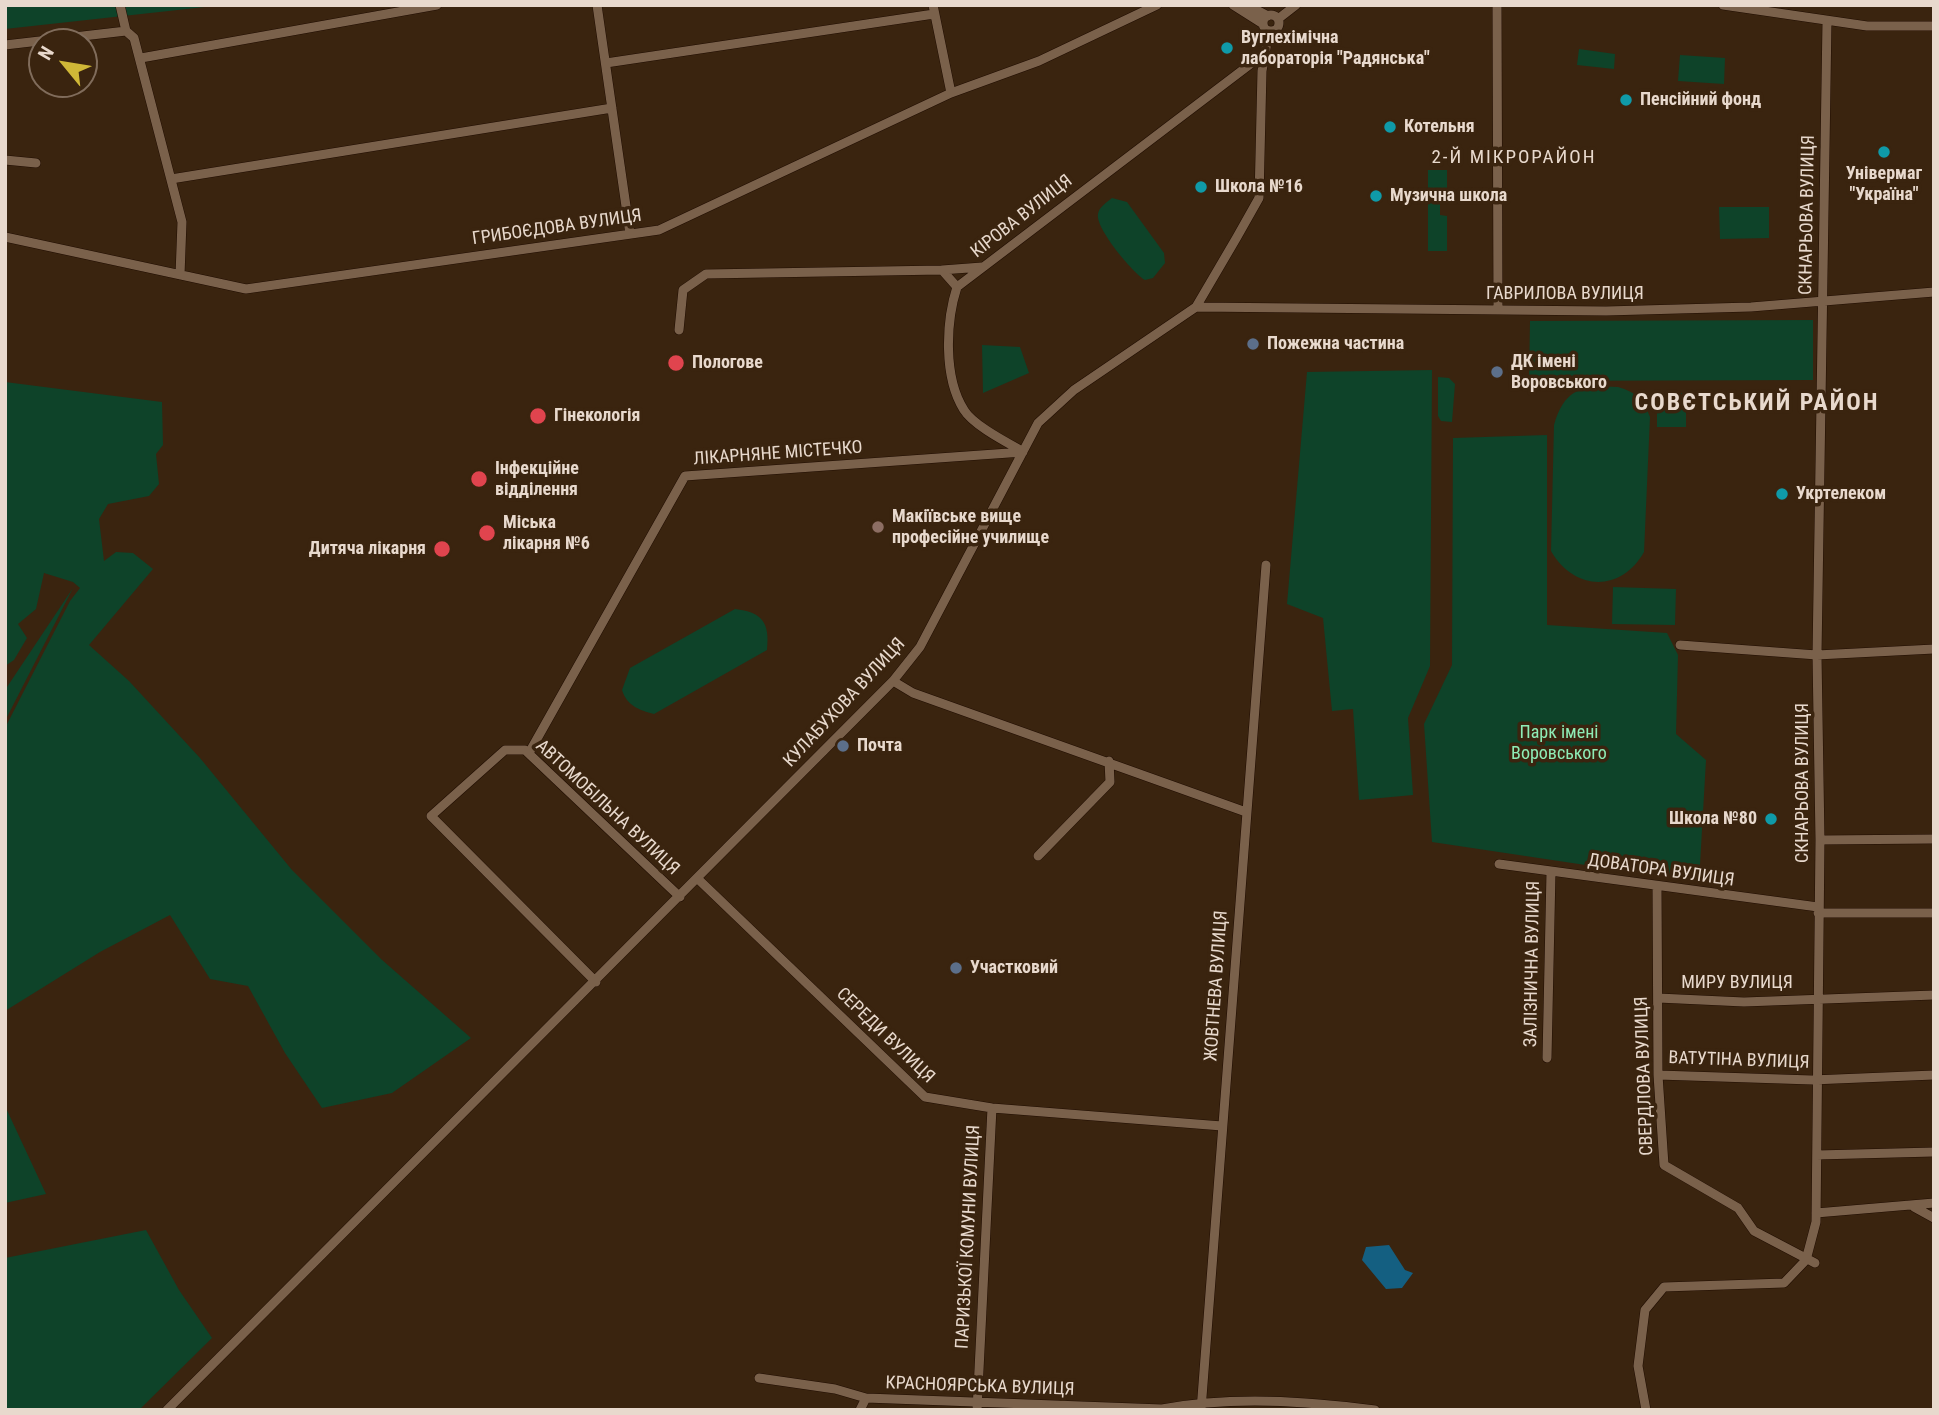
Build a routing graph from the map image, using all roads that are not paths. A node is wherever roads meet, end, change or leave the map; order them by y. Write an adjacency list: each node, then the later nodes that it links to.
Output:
1 (120, 5): 14 (street)
2 (437, 5): 17 (street)
3 (597, 5): 18 (street)
4 (1157, 5): 19 (street, ГРИБОЄДОВА ВУЛИЦЯ)
5 (1233, 5): 12 (street)
6 (1247, 5): 12 (street)
7 (1296, 5): 12 (street)
8 (1497, 5): 33 (street)
9 (1723, 5): 11 (street)
10 (934, 9): 18 (street); 19 (street)
11 (1827, 21): 13 (street); 31 (street, СКНАРЬОВА ВУЛИЦЯ)
12 (1269, 22): 16 (street, КУЛАБУХОВА ВУЛИЦЯ)
13 (1934, 26)
14 (126, 31): 15 (street); 17 (street)
15 (5, 45)
16 (1265, 53): 26 (street, КІРОВА ВУЛИЦЯ); 32 (street, КУЛАБУХОВА ВУЛИЦЯ)
17 (141, 58): 23 (street)
18 (606, 63): 20 (street)
19 (951, 93): 24 (street, ГРИБОЄДОВА ВУЛИЦЯ)
20 (612, 108): 23 (street); 24 (street)
21 (5, 160): 22 (street)
22 (36, 163)
23 (172, 179): 28 (street)
24 (630, 234): 28 (street, ГРИБОЄДОВА ВУЛИЦЯ)
25 (5, 237): 28 (street, ГРИБОЄДОВА ВУЛИЦЯ)
26 (984, 266): 27 (street); 29 (street, КІРОВА ВУЛИЦЯ)
27 (942, 270): 29 (street); 34 (street)
28 (180, 275)
29 (957, 287): 35 (street)
30 (1934, 292): 31 (street, ГАВРИЛОВА ВУЛИЦЯ)
31 (1822, 302): 33 (street, ГАВРИЛОВА ВУЛИЦЯ); 39 (street, СКНАРЬОВА ВУЛИЦЯ)
32 (1196, 307): 33 (street, ГАВРИЛОВА ВУЛИЦЯ); 35 (street, КУЛАБУХОВА ВУЛИЦЯ)
33 (1498, 309)
34 (679, 330)
35 (1023, 452): 40 (street, КУЛАБУХОВА ВУЛИЦЯ); 41 (street, ЛІКАРНЯНЕ МІСТЕЧКО)
36 (1266, 565): 43 (street, ЖОВТНЕВА ВУЛИЦЯ)
37 (1680, 645): 39 (street)
38 (1934, 649): 39 (street)
39 (1817, 655): 45 (street, СКНАРЬОВА ВУЛИЦЯ)
40 (894, 681): 42 (street); 49 (street, КУЛАБУХОВА ВУЛИЦЯ)
41 (529, 753): 51 (street, АВТОМОБІЛЬНА ВУЛИЦЯ); 54 (street, АВТОМОБІЛЬНА ВУЛИЦЯ)
42 (1109, 761): 43 (street); 46 (street)
43 (1246, 812): 63 (street, ЖОВТНЕВА ВУЛИЦЯ)
44 (1934, 839): 45 (street)
45 (1820, 840): 52 (street, СКНАРЬОВА ВУЛИЦЯ)
46 (1038, 856)
47 (1499, 864): 48 (street, ДОВАТОРА ВУЛИЦЯ)
48 (1551, 872): 50 (street, ДОВАТОРА ВУЛИЦЯ); 58 (street, ЗАЛІЗНИЧНА ВУЛИЦЯ)
49 (698, 879): 51 (street, КУЛАБУХОВА ВУЛИЦЯ); 62 (street, СЕРЕДИ ВУЛИЦЯ)
50 (1657, 886): 52 (street, ДОВАТОРА ВУЛИЦЯ); 56 (street, СВЕРДЛОВА ВУЛИЦЯ)
51 (680, 897): 54 (street, КУЛАБУХОВА ВУЛИЦЯ)
52 (1818, 910): 53 (street, ДОВАТОРА ВУЛИЦЯ); 57 (street, СКНАРЬОВА ВУЛИЦЯ)
53 (1934, 913)
54 (596, 982): 75 (street, КУЛАБУХОВА ВУЛИЦЯ)
55 (1934, 995): 57 (street, МИРУ ВУЛИЦЯ)
56 (1658, 998): 57 (street, МИРУ ВУЛИЦЯ); 59 (street, СВЕРДЛОВА ВУЛИЦЯ)
57 (1817, 998): 61 (street, СКНАРЬОВА ВУЛИЦЯ)
58 (1547, 1058)
59 (1658, 1075): 61 (street, ВАТУТІНА ВУЛИЦЯ); 70 (street, СВЕРДЛОВА ВУЛИЦЯ)
60 (1934, 1075): 61 (street, ВАТУТІНА ВУЛИЦЯ)
61 (1818, 1079): 65 (street, СКНАРЬОВА ВУЛИЦЯ)
62 (992, 1108): 63 (street, СЕРЕДИ ВУЛИЦЯ); 74 (street, ПАРИЗЬКОЇ КОМУНИ ВУЛИЦЯ)
63 (1223, 1126): 73 (street, ЖОВТНЕВА ВУЛИЦЯ)
64 (1934, 1152): 65 (street)
65 (1817, 1154): 68 (street, СКНАРЬОВА ВУЛИЦЯ)
66 (1934, 1203): 67 (street)
67 (1913, 1207): 68 (street); 69 (street)
68 (1816, 1213): 70 (street, СКНАРЬОВА ВУЛИЦЯ)
69 (1934, 1218)
70 (1811, 1261): 78 (street)
71 (759, 1378): 72 (street, КРАСНОЯРСЬКА ВУЛИЦЯ)
72 (866, 1398): 74 (street, КРАСНОЯРСЬКА ВУЛИЦЯ); 76 (street)
73 (1201, 1406): 74 (street, КРАСНОЯРСЬКА ВУЛИЦЯ); 77 (street)
74 (977, 1407)
75 (167, 1410)
76 (859, 1410)
77 (1376, 1410)
78 (1646, 1410)

